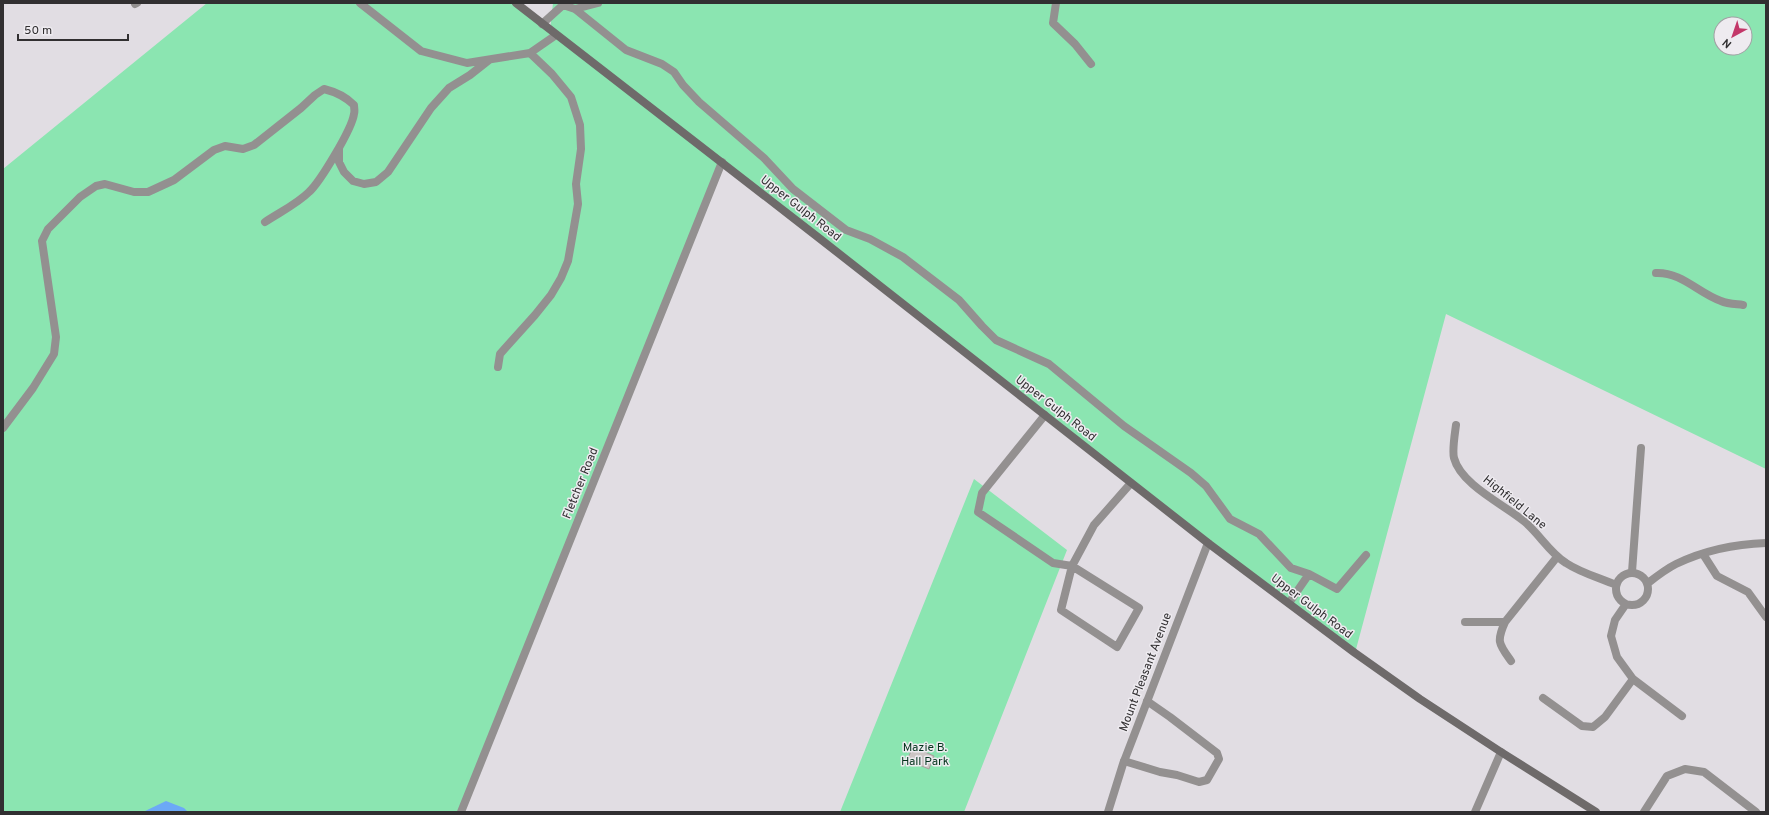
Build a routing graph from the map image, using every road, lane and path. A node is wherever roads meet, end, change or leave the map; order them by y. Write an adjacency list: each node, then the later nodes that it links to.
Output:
1 (360, 3): 9 (street)
2 (516, 3): 6 (street, Upper Gulph Road)
3 (598, 3): 5 (street)
4 (1056, 3): 10 (street)
5 (575, 9): 6 (street); 29 (street)
6 (542, 24): 7 (street, Upper Gulph Road)
7 (556, 35): 8 (street); 12 (street, Upper Gulph Road)
8 (530, 53): 9 (street); 16 (street)
9 (489, 60): 11 (street)
10 (1091, 64)
11 (339, 148): 13 (street); 19 (street)
12 (722, 162): 17 (street, Upper Gulph Road); 44 (street, Fletcher Road)
13 (265, 222)
14 (1656, 273): 15 (street)
15 (1743, 305)
16 (498, 367)
17 (1045, 415): 21 (street, Upper Gulph Road); 27 (street)
18 (1456, 425): 26 (street, Highfield Lane)
19 (3, 428)
20 (1641, 448): 28 (street)
21 (1130, 483): 22 (street, Upper Gulph Road); 27 (street)
22 (1208, 543): 32 (street, Upper Gulph Road); 40 (street, Mount Pleasant Avenue)
23 (1766, 543): 24 (street)
24 (1702, 554): 30 (street); 34 (street)
25 (1366, 555): 29 (street)
26 (1557, 557): 31 (street, Highfield Lane); 36 (street)
27 (1072, 566): 27 (street)
28 (1632, 572): 30 (street); 31 (street)
29 (1309, 574): 32 (street)
30 (1648, 582): 33 (street)
31 (1616, 585): 33 (street)
32 (1289, 603): 42 (street, Upper Gulph Road)
33 (1626, 604): 38 (street)
34 (1766, 617)
35 (1465, 622): 36 (street)
36 (1505, 622): 37 (street)
37 (1511, 661)
38 (1633, 679): 39 (street); 41 (street)
39 (1543, 698)
40 (1147, 701): 43 (street, Mount Pleasant Avenue); 43 (street)
41 (1682, 716)
42 (1501, 752): 46 (street); 47 (street, Upper Gulph Road)
43 (1124, 760): 45 (street, Mount Pleasant Avenue)
44 (464, 810)
45 (1108, 812)
46 (1475, 812)
47 (1596, 812)
48 (1644, 812): 49 (street)
49 (1756, 812)

